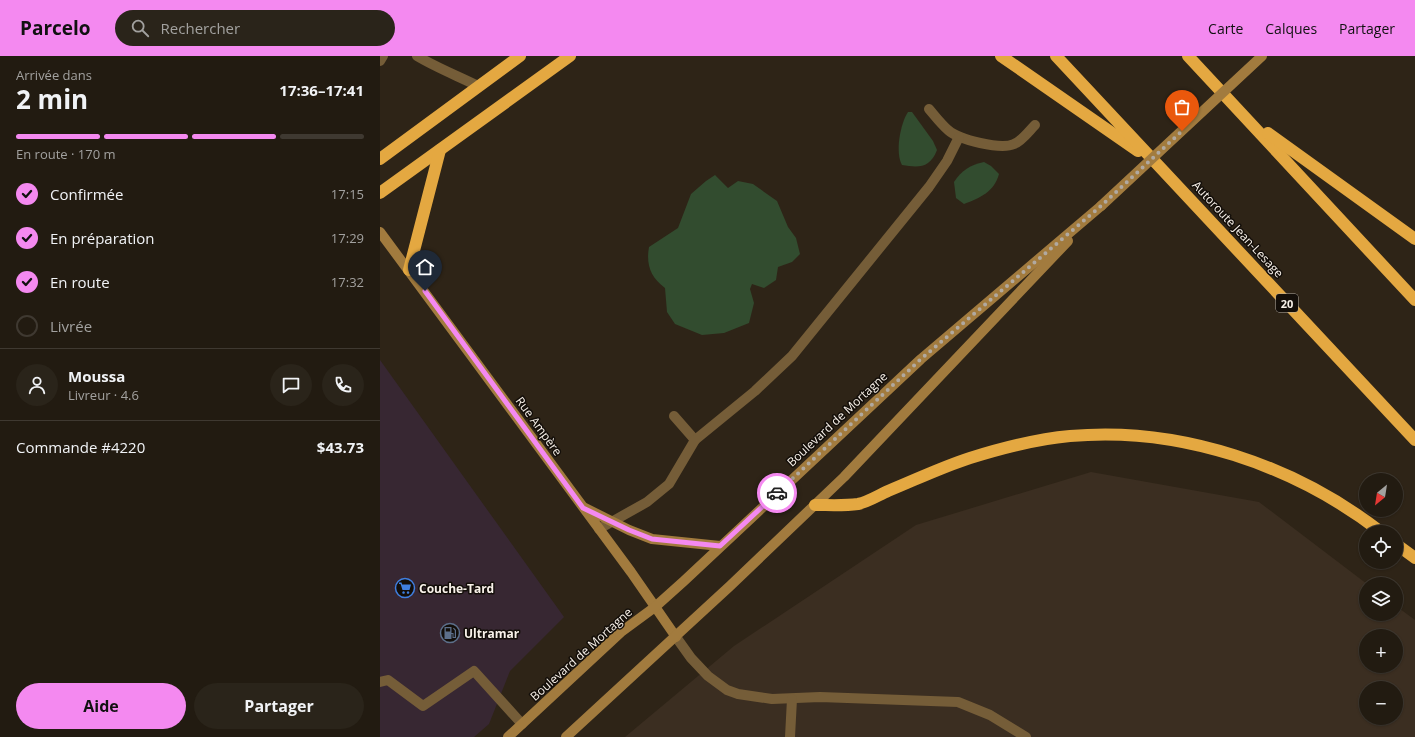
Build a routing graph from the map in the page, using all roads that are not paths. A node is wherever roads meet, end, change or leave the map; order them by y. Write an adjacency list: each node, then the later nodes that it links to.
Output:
1 (383, 56): 9 (lane)
2 (417, 56): 10 (lane)
3 (520, 56): 10 (highway)
4 (570, 56): 15 (highway)
5 (1001, 56): 17 (highway)
6 (1056, 56): 17 (highway, Autoroute Jean-Lesage / 20)
7 (1188, 56): 12 (highway)
8 (1262, 56): 19 (main road, Boulevard de Mortagne, bridge)
9 (380, 61)
10 (478, 86): 16 (highway)
11 (930, 109): 14 (lane)
12 (1246, 118): 21 (highway); 23 (highway)
13 (1035, 125): 14 (lane)
14 (958, 137): 25 (lane)
15 (440, 150): 18 (highway); 22 (highway)
16 (380, 158)
17 (1159, 166): 26 (highway, Autoroute Jean-Lesage / 20)
18 (380, 193)
19 (1101, 206): 27 (main road, Boulevard de Mortagne); 32 (main road, Boulevard de Mortagne)
20 (380, 232): 22 (main road, Rue Ampère)
21 (1415, 239)
22 (409, 270): 28 (main road, Rue Ampère)
23 (1415, 300)
24 (674, 416): 25 (lane)
25 (695, 440): 29 (lane)
26 (1415, 440)
27 (815, 505): 30 (highway); 36 (main road, Boulevard de Mortagne)
28 (583, 508): 29 (main road); 31 (main road, Rue Ampère)
29 (610, 521): 31 (lane); 32 (main road)
30 (1370, 525)
31 (599, 529): 35 (main road, Rue Ampère)
32 (720, 546): 35 (main road, Boulevard de Mortagne)
33 (1403, 549): 34 (highway)
34 (1415, 558)
35 (655, 607): 36 (main road, Rue Ampère); 39 (main road, Boulevard de Mortagne)
36 (676, 637): 38 (lane); 41 (main road, Boulevard de Mortagne)
37 (380, 682): 39 (lane)
38 (792, 699): 42 (lane); 43 (lane)
39 (522, 724): 40 (main road, Boulevard de Mortagne)
40 (508, 737)
41 (566, 737)
42 (790, 737)
43 (1026, 737)

